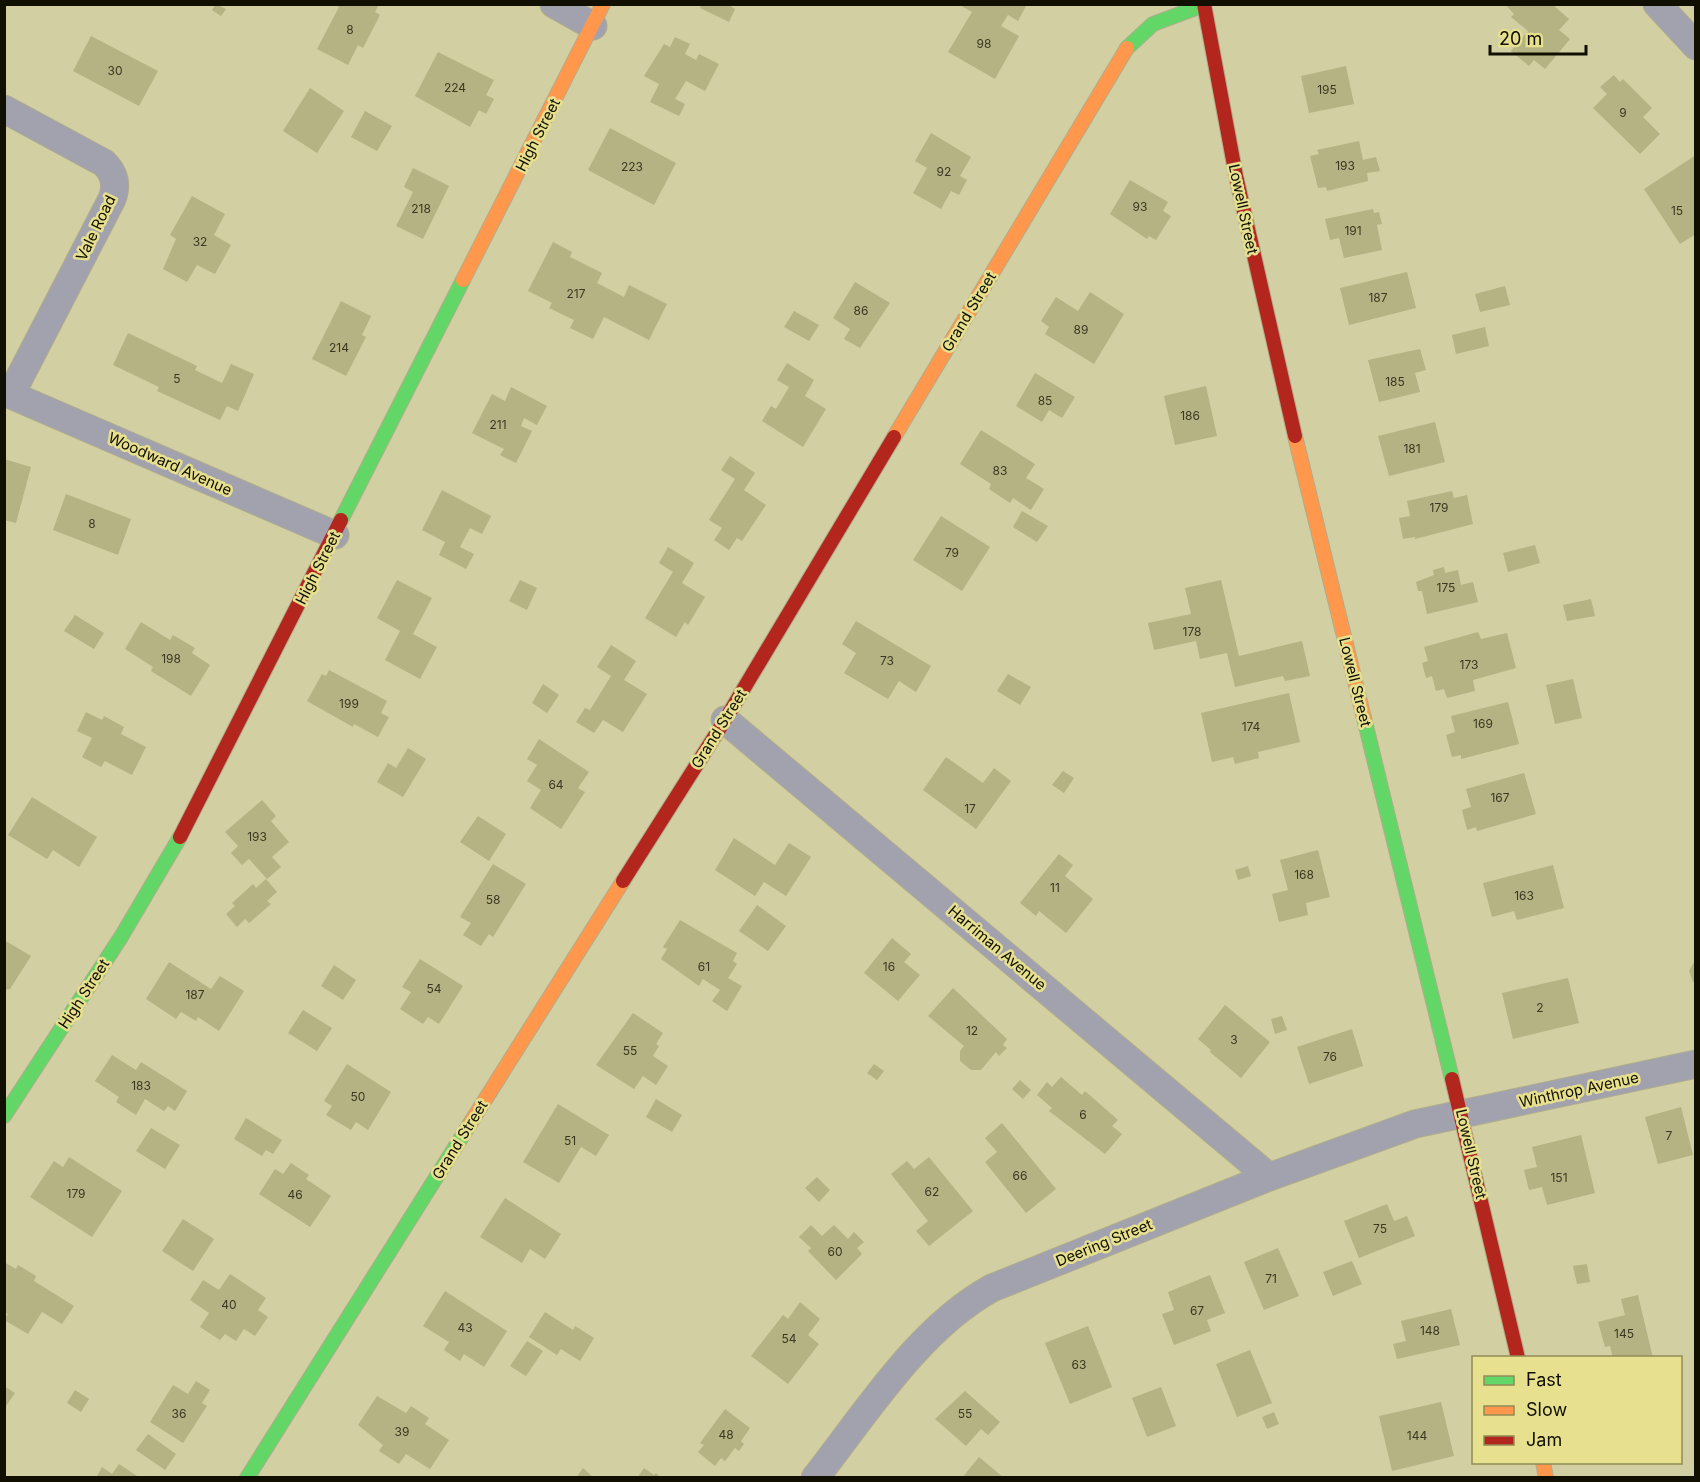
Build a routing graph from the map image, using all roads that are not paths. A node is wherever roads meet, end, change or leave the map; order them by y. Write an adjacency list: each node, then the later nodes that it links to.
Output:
1 (554, 4): 4 (street)
2 (1657, 4): 5 (street)
3 (1204, 5): 9 (street, Grand Street); 12 (street, Lowell Street)
4 (598, 15): 8 (street, High Street)
5 (1695, 46)
6 (4, 109): 7 (street, Vale Road)
7 (8, 393): 8 (street, Woodward Avenue)
8 (335, 536): 11 (street, High Street)
9 (725, 720): 13 (street, Harriman Avenue); 15 (street, Grand Street)
10 (1695, 1064): 12 (street, Winthrop Avenue)
11 (8, 1105)
12 (1462, 1114): 13 (street, Deering Street); 14 (street, Lowell Street)
13 (1269, 1177): 16 (street, Deering Street)
14 (1518, 1356)
15 (247, 1478)
16 (815, 1478)

